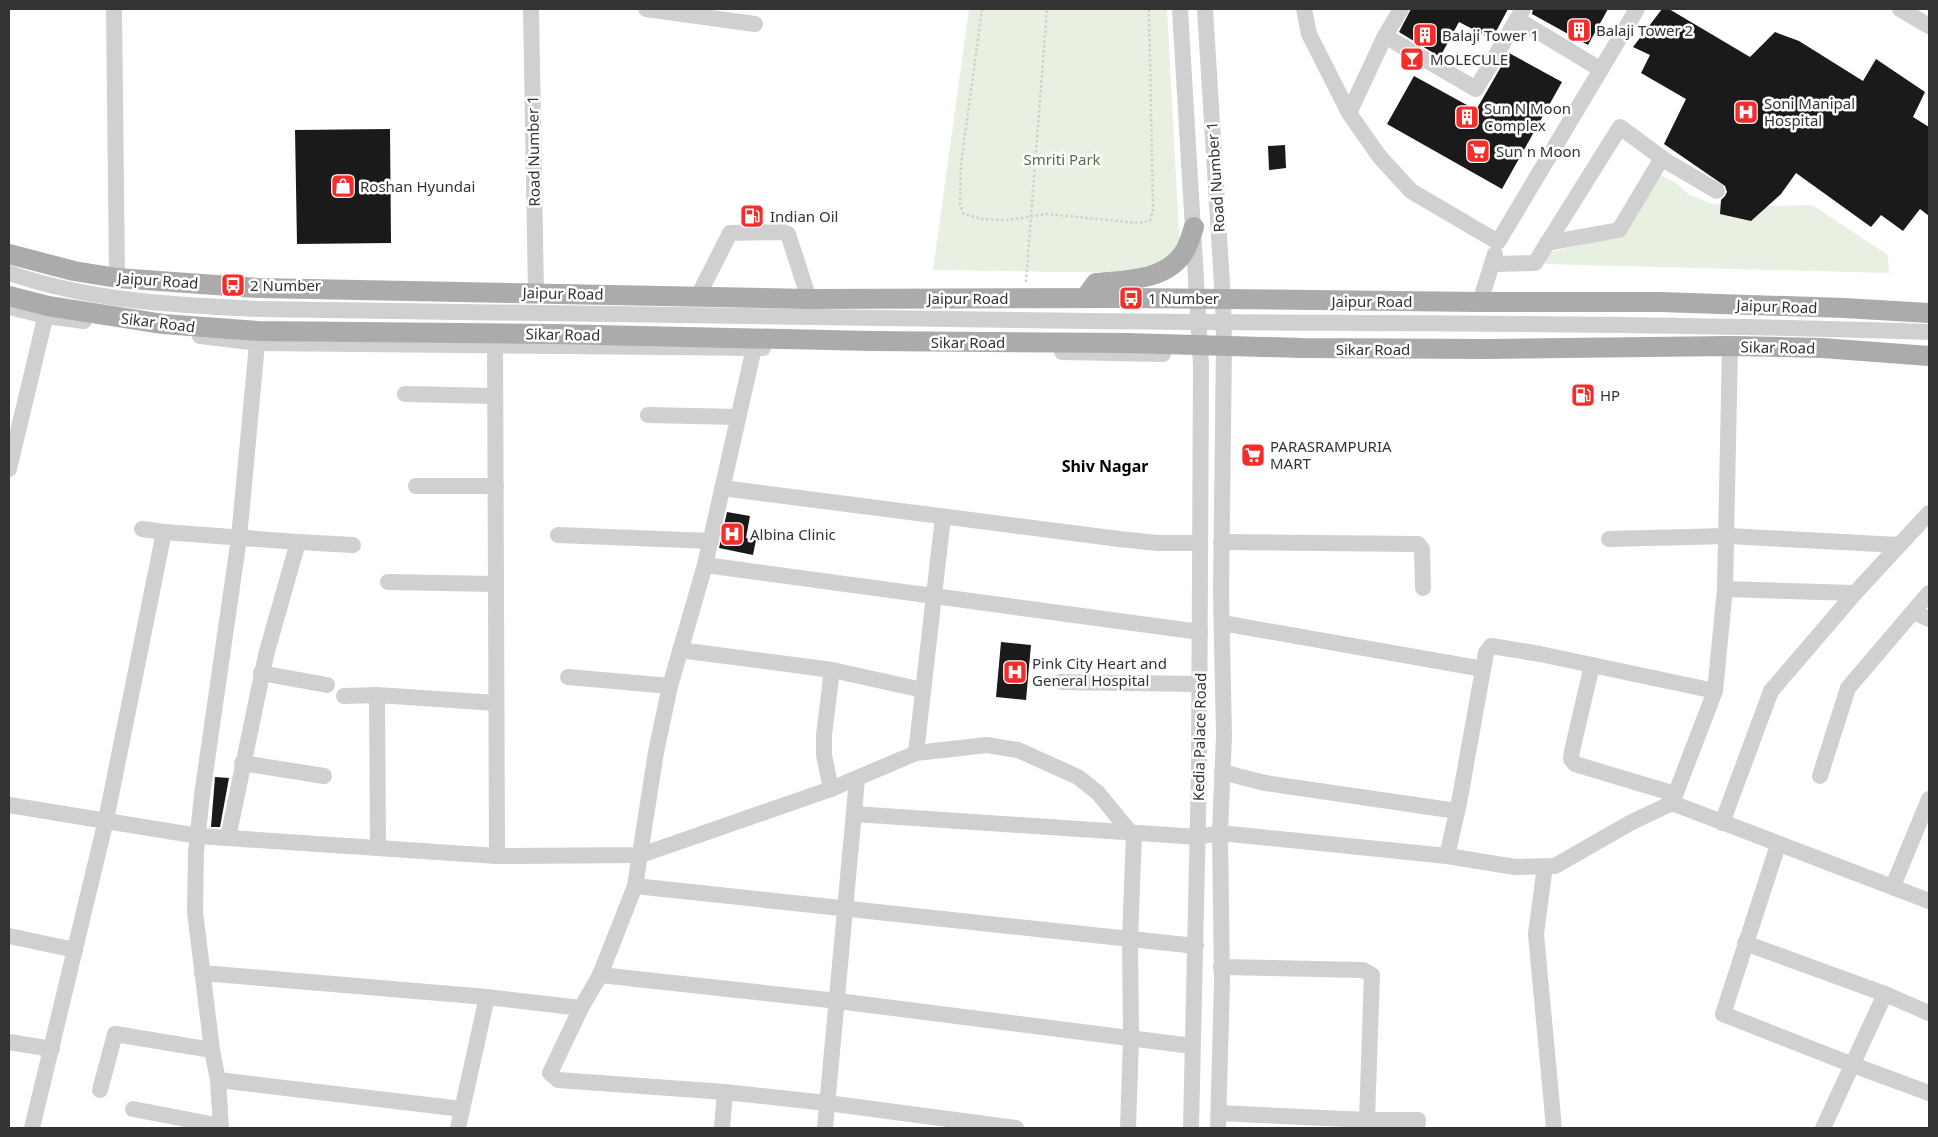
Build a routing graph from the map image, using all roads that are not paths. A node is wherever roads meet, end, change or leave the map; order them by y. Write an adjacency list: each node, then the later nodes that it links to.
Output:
1 (114, 9): 24 (street)
2 (531, 9): 26 (street, Road Number 1)
3 (646, 9): 11 (street)
4 (1180, 9): 18 (street, Road Number 1)
5 (1206, 9): 32 (street, Road Number 1)
6 (1304, 9): 15 (street)
7 (1401, 9): 13 (street)
8 (1637, 9): 14 (street)
9 (1900, 9): 12 (street)
10 (1520, 14): 13 (street); 14 (street)
11 (755, 24)
12 (1929, 26)
13 (1385, 36): 15 (street)
14 (1600, 68): 19 (street)
15 (1349, 113): 19 (street)
16 (1662, 158): 17 (street); 20 (street); 20 (street)
17 (1717, 191)
18 (1194, 227): 29 (main road); 30 (street, Road Number 1)
19 (1498, 242): 22 (street)
20 (1547, 243): 22 (street)
21 (9, 254): 24 (main road, Jaipur Road)
22 (1492, 264): 33 (street)
23 (9, 273): 35 (street)
24 (117, 278): 25 (main road, Jaipur Road)
25 (258, 288): 26 (main road, Jaipur Road); 35 (street)
26 (536, 293): 28 (main road, Jaipur Road)
27 (9, 296): 36 (main road, Sikar Road)
28 (698, 296): 31 (main road, Jaipur Road); 31 (street)
29 (1085, 298): 30 (main road, Jaipur Road); 31 (main road, Jaipur Road)
30 (1198, 298): 32 (main road, Jaipur Road); 39 (street, Road Number 1)
31 (809, 299)
32 (1223, 300): 33 (main road, Jaipur Road); 38 (street, Road Number 1)
33 (1480, 302): 37 (main road, Jaipur Road)
34 (9, 307): 36 (street)
35 (258, 309): 39 (street); 41 (street)
36 (47, 311): 41 (main road, Sikar Road); 52 (street)
37 (1929, 313)
38 (1224, 321): 39 (street); 40 (street); 44 (street, Road Number 1)
39 (1199, 322): 46 (street, Road Number 1)
40 (1929, 332)
41 (258, 337): 42 (main road, Sikar Road); 62 (street)
42 (495, 339): 43 (main road, Sikar Road); 49 (street)
43 (755, 343): 46 (main road, Sikar Road); 51 (street)
44 (1224, 346): 45 (main road, Sikar Road); 46 (main road, Sikar Road); 66 (street, Kedia Palace Road)
45 (1730, 346): 47 (main road, Sikar Road); 61 (street)
46 (1200, 350): 67 (street, Kedia Palace Road)
47 (1929, 356)
48 (405, 394): 49 (street)
49 (496, 396): 54 (street)
50 (648, 416): 51 (street)
51 (738, 417): 55 (street)
52 (9, 469)
53 (416, 486): 54 (street)
54 (496, 486): 72 (street)
55 (722, 488): 57 (street); 64 (street)
56 (1929, 513): 69 (street)
57 (943, 517): 67 (street); 77 (street)
58 (142, 529): 59 (street)
59 (164, 532): 62 (street); 109 (street)
60 (558, 535): 64 (street)
61 (1728, 536): 63 (street); 69 (street); 74 (street)
62 (238, 538): 65 (street); 113 (street)
63 (1609, 539)
64 (711, 541): 70 (street)
65 (298, 542): 68 (street); 86 (street)
66 (1221, 542): 73 (street); 80 (street, Kedia Palace Road)
67 (1199, 543): 81 (street, Kedia Palace Road)
68 (353, 545)
69 (1899, 545): 75 (street)
70 (705, 565): 77 (street); 82 (street)
71 (388, 582): 72 (street)
72 (496, 584): 96 (street)
73 (1422, 588)
74 (1725, 589): 75 (street); 93 (street)
75 (1855, 593): 110 (street)
76 (1929, 593): 78 (street)
77 (934, 595): 81 (street); 92 (street)
78 (1913, 612): 79 (street); 101 (street)
79 (1929, 619)
80 (1222, 623): 84 (street); 99 (street, Kedia Palace Road)
81 (1200, 632): 89 (street, Kedia Palace Road)
82 (680, 650): 85 (street); 91 (street)
83 (1592, 665): 84 (street); 93 (street); 104 (street)
84 (1483, 669): 107 (street)
85 (832, 670): 92 (street); 103 (street)
86 (261, 674): 90 (street); 98 (street)
87 (568, 677): 91 (street)
88 (1061, 682): 89 (street)
89 (1199, 684): 114 (street, Kedia Palace Road)
90 (327, 686)
91 (670, 686): 118 (street)
92 (923, 690): 97 (street)
93 (1715, 691): 104 (street)
94 (376, 695): 95 (street); 96 (street); 117 (street)
95 (344, 696)
96 (496, 703): 119 (street)
97 (916, 754): 102 (street); 111 (street)
98 (242, 763): 100 (street); 115 (street)
99 (1222, 772): 107 (street); 112 (street, Kedia Palace Road)
100 (324, 776)
101 (1820, 776)
102 (856, 779): 103 (street); 108 (street)
103 (831, 789): 118 (street)
104 (1674, 798): 110 (street); 121 (street)
105 (9, 805): 109 (street)
106 (1928, 806): 123 (street)
107 (1458, 811): 120 (street)
108 (854, 814): 111 (street); 125 (street)
109 (106, 820): 113 (street); 130 (street)
110 (1722, 823): 116 (street)
111 (1132, 833): 114 (street); 127 (street)
112 (1220, 833): 114 (street); 120 (street); 131 (street, Kedia Palace Road)
113 (198, 836): 115 (street); 132 (street)
114 (1198, 837): 129 (street, Kedia Palace Road)
115 (228, 838): 117 (street)
116 (1778, 844): 123 (street); 128 (street)
117 (378, 848): 119 (street)
118 (641, 855): 119 (street); 122 (street)
119 (497, 856)
120 (1447, 856): 121 (street)
121 (1545, 866): 163 (street)
122 (635, 886): 125 (street); 133 (street)
123 (1893, 886): 124 (street)
124 (1929, 901)
125 (846, 908): 127 (street); 136 (street)
126 (9, 936): 130 (street)
127 (1130, 939): 129 (street); 139 (street)
128 (1745, 943): 134 (street); 144 (street)
129 (1196, 946): 141 (street, Kedia Palace Road)
130 (75, 950): 142 (street)
131 (1221, 967): 152 (street); 153 (street, Kedia Palace Road)
132 (202, 973): 135 (street); 143 (street)
133 (600, 975): 136 (street); 137 (street)
134 (1885, 994): 138 (street); 144 (street)
135 (487, 997): 137 (street); 151 (street)
136 (838, 1001): 139 (street); 149 (street)
137 (581, 1008): 147 (street)
138 (1929, 1013)
139 (1131, 1038): 141 (street); 160 (street)
140 (9, 1042): 142 (street)
141 (1192, 1046): 161 (street, Kedia Palace Road)
142 (52, 1049): 155 (street)
143 (212, 1050): 145 (street); 146 (street)
144 (1852, 1065): 148 (street); 164 (street)
145 (218, 1080): 151 (street); 154 (street)
146 (100, 1090)
147 (724, 1092): 149 (street); 157 (street)
148 (1929, 1093)
149 (827, 1102): 158 (street); 159 (street)
150 (133, 1109): 154 (street)
151 (462, 1109): 156 (street)
152 (1367, 1120): 153 (street); 162 (street)
153 (1219, 1121)
154 (221, 1127)
155 (32, 1128)
156 (458, 1128)
157 (722, 1128)
158 (825, 1128)
159 (1016, 1128)
160 (1128, 1128)
161 (1192, 1128)
162 (1418, 1128)
163 (1554, 1128)
164 (1823, 1128)

